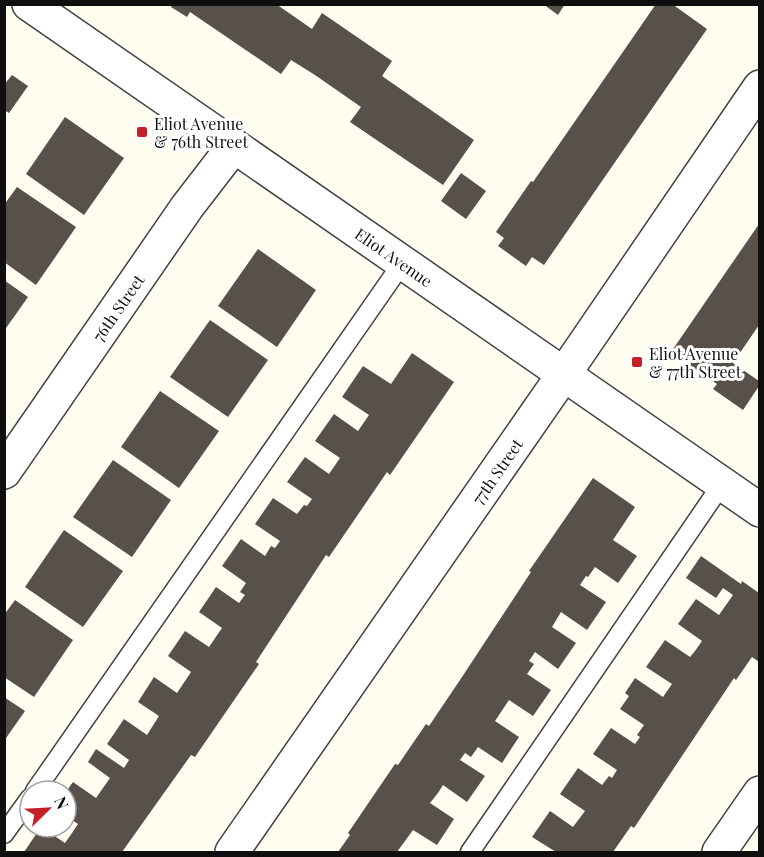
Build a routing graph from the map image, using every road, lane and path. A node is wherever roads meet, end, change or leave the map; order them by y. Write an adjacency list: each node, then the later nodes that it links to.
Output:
1 (29, 4): 3 (street, Eliot Avenue)
2 (759, 87): 5 (street, 77th Street)
3 (234, 146): 4 (street, Eliot Avenue); 6 (street, 76th Street)
4 (403, 262): 5 (street, Eliot Avenue); 9 (lane)
5 (564, 374): 7 (street, Eliot Avenue); 13 (street, 77th Street)
6 (4, 472)
7 (722, 484): 8 (street, Eliot Avenue); 14 (lane)
8 (759, 510)
9 (43, 779)
10 (759, 793): 15 (street)
11 (18, 815): 12 (lane)
12 (4, 834)
13 (232, 852)
14 (470, 852)
15 (719, 852)

